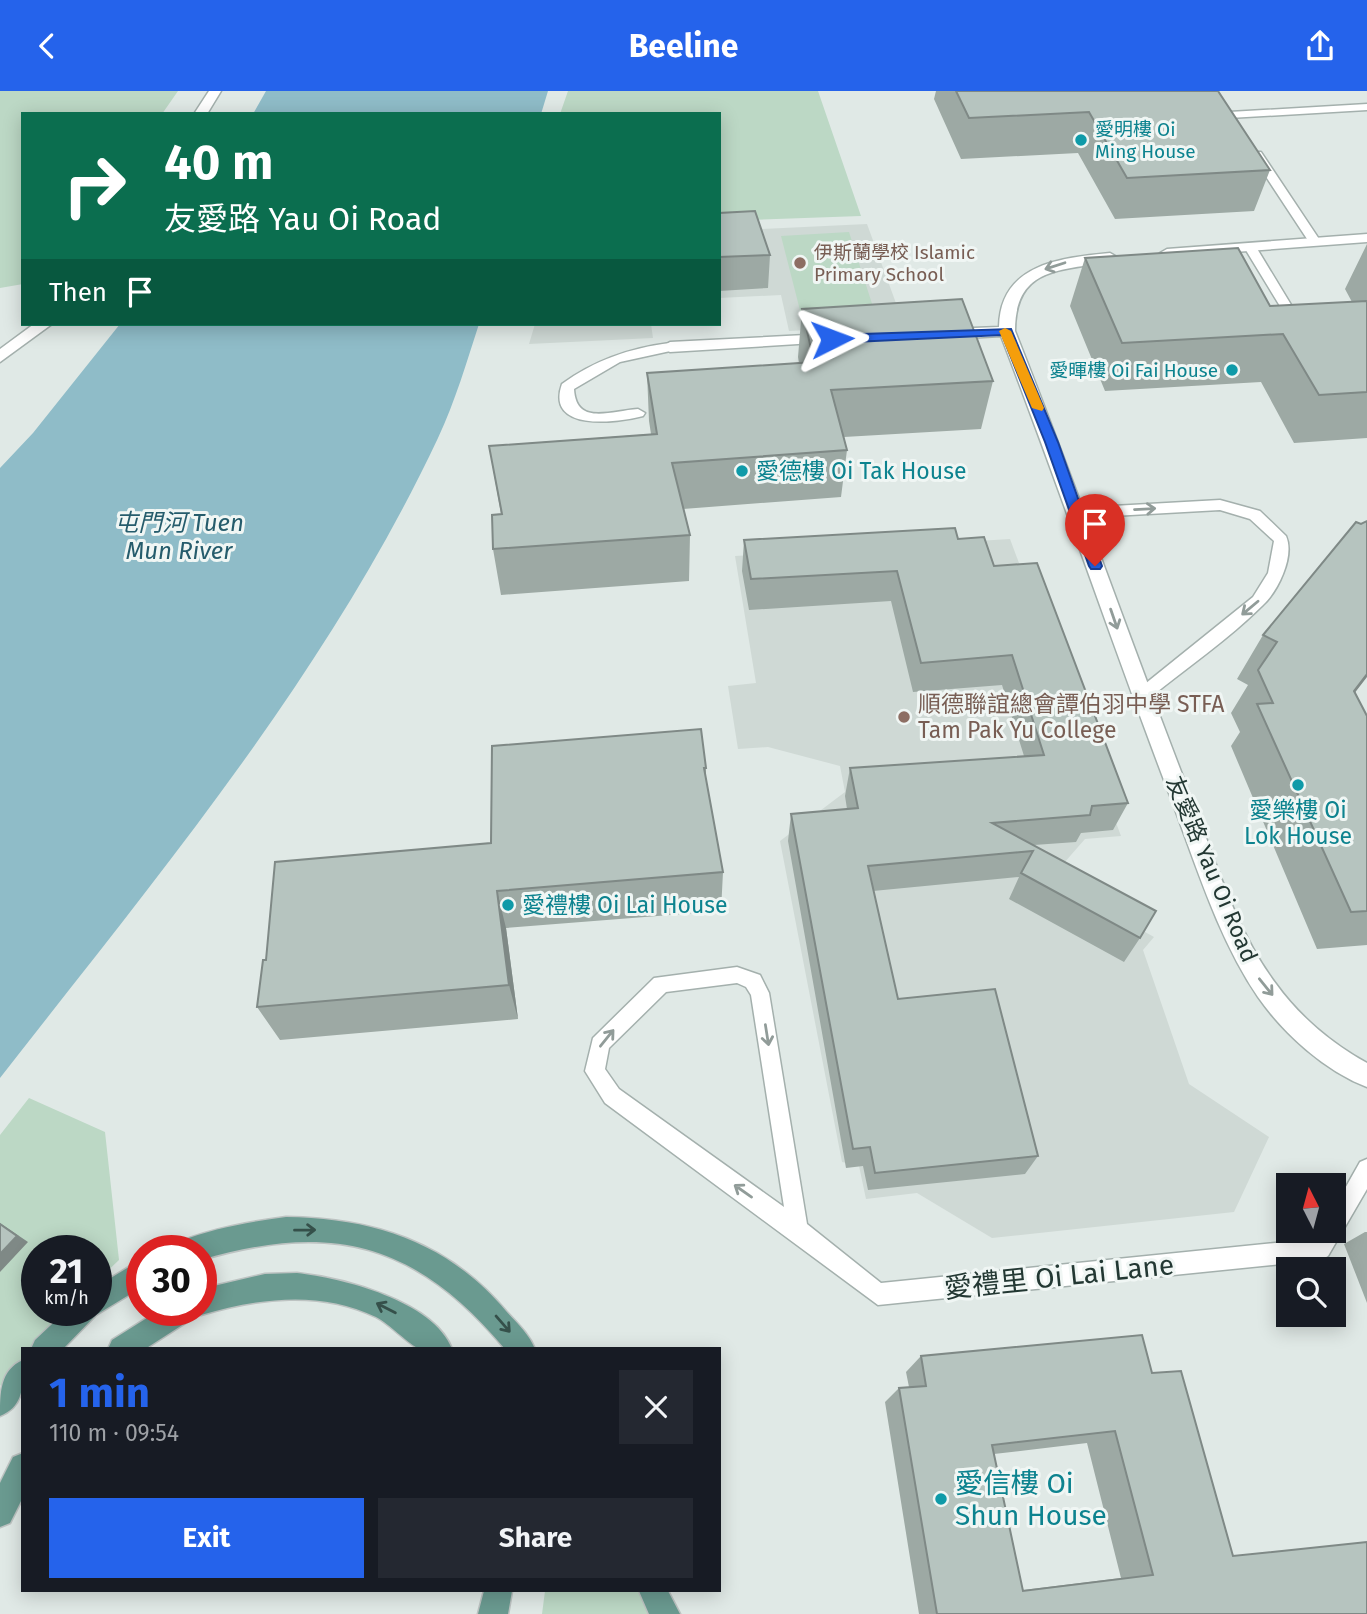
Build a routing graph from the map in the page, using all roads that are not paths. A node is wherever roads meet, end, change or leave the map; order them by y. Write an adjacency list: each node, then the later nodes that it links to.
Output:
1 (215, 91): 4 (street)
2 (1217, 99): 5 (lane)
3 (1367, 107): 5 (lane)
4 (202, 112)
5 (1232, 115): 6 (lane); 7 (lane)
6 (1194, 117)
7 (1239, 127)
8 (1247, 138): 10 (lane)
9 (1367, 238): 10 (street, 友愛路 Yau Oi Road)
10 (1315, 242): 11 (street, 友愛路 Yau Oi Road)
11 (1250, 247): 12 (lane); 14 (street, 友愛路 Yau Oi Road, one-way to 14)
12 (1287, 309)
13 (41, 326): 18 (street)
14 (1007, 331): 15 (street); 20 (street, 友愛路 Yau Oi Road)
15 (926, 335)
16 (845, 338): 17 (street)
17 (670, 347): 19 (lane)
18 (0, 357)
19 (638, 414)
20 (1077, 513): 21 (street, 友愛路 Yau Oi Road, one-way to 21); 21 (lane, one-way to 21)
21 (1141, 696): 22 (street, 友愛路 Yau Oi Road, one-way to 22)
22 (1367, 1076)
23 (1367, 1169): 24 (lane, 愛禮里 Oi Lai Lane)
24 (1346, 1206)
25 (798, 1230): 25 (lane, one-way to 25); 27 (lane, 愛禮里 Oi Lai Lane)
26 (217, 1243): 34 (main road, one-way to 34)
27 (1325, 1243)
28 (217, 1297): 33 (main road, one-way to 28)
29 (69, 1326): 31 (main road)
30 (157, 1326): 32 (main road)
31 (46, 1347)
32 (124, 1347)
33 (437, 1347)
34 (520, 1347)
35 (21, 1376): 36 (main road)
36 (0, 1403)
37 (21, 1471): 38 (main road)
38 (0, 1513)
39 (498, 1592): 41 (main road)
40 (654, 1592): 42 (main road)
41 (493, 1614)
42 (665, 1614)

